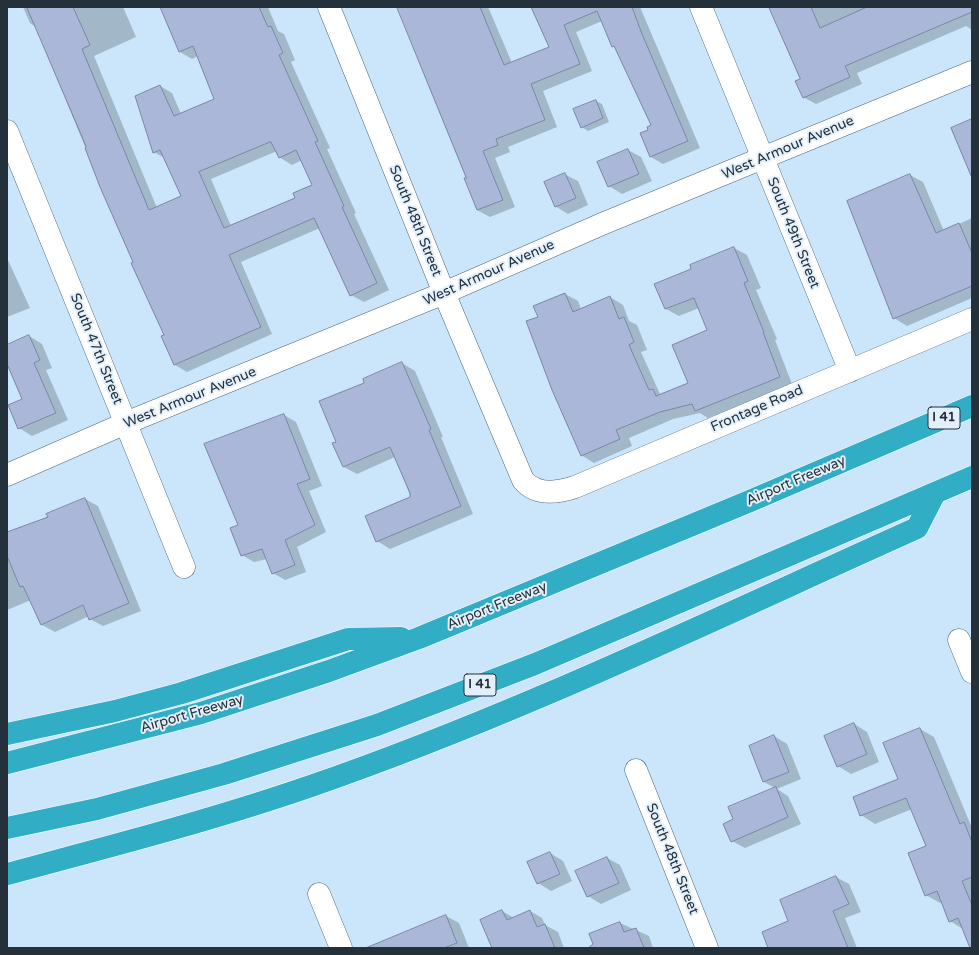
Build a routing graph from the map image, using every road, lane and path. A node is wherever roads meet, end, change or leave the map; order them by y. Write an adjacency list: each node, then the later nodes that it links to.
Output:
1 (329, 7): 6 (street, South 48th Street)
2 (701, 7): 5 (street, South 49th Street)
3 (972, 72): 5 (street, West Armour Avenue)
4 (7, 130): 10 (street, South 47th Street)
5 (763, 159): 6 (street, West Armour Avenue); 8 (street, South 49th Street)
6 (444, 293): 10 (street, West Armour Avenue); 13 (street, South 48th Street)
7 (972, 319): 8 (street, Frontage Road)
8 (850, 371): 13 (street, Frontage Road)
9 (972, 406): 16 (highway, Airport Freeway / I 41)
10 (126, 424): 11 (street, West Armour Avenue); 15 (street, South 47th Street)
11 (7, 475)
12 (972, 477): 14 (highway, I 41)
13 (541, 491)
14 (935, 493): 22 (highway, I 41); 23 (highway)
15 (184, 567)
16 (419, 638): 19 (highway); 20 (highway, Airport Freeway / I 41)
17 (959, 640): 18 (street)
18 (972, 672)
19 (7, 734)
20 (7, 763)
21 (636, 770): 26 (street, South 48th Street)
22 (7, 828)
23 (7, 874)
24 (319, 894): 25 (street)
25 (341, 948)
26 (707, 948)

